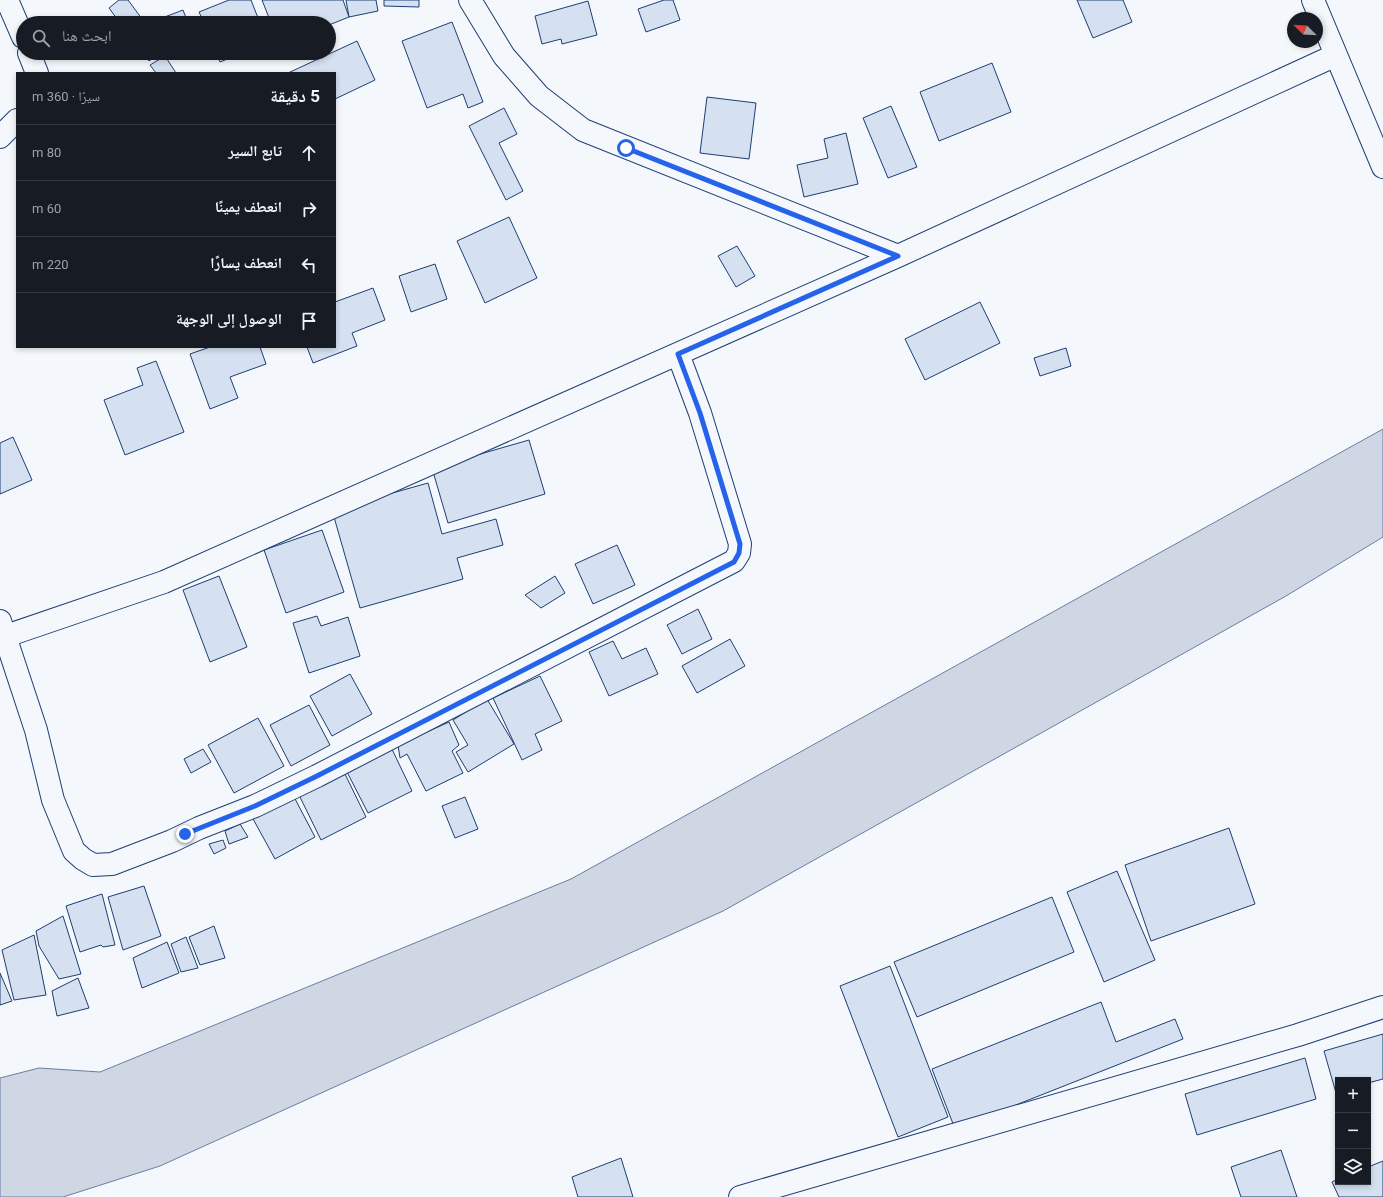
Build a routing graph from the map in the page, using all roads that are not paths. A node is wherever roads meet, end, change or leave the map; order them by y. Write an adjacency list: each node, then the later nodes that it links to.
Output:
1 (7, 0): 4 (street)
2 (470, 0): 11 (street)
3 (1313, 0): 5 (street)
4 (16, 21)
5 (1336, 54): 10 (street); 11 (street)
6 (32, 60): 7 (street)
7 (37, 72)
8 (16, 121): 9 (street)
9 (0, 137)
10 (1383, 167)
11 (898, 256): 12 (street)
12 (678, 354): 13 (street); 13 (street)
13 (2, 632)
14 (1383, 1006): 15 (street)
15 (740, 1197)

